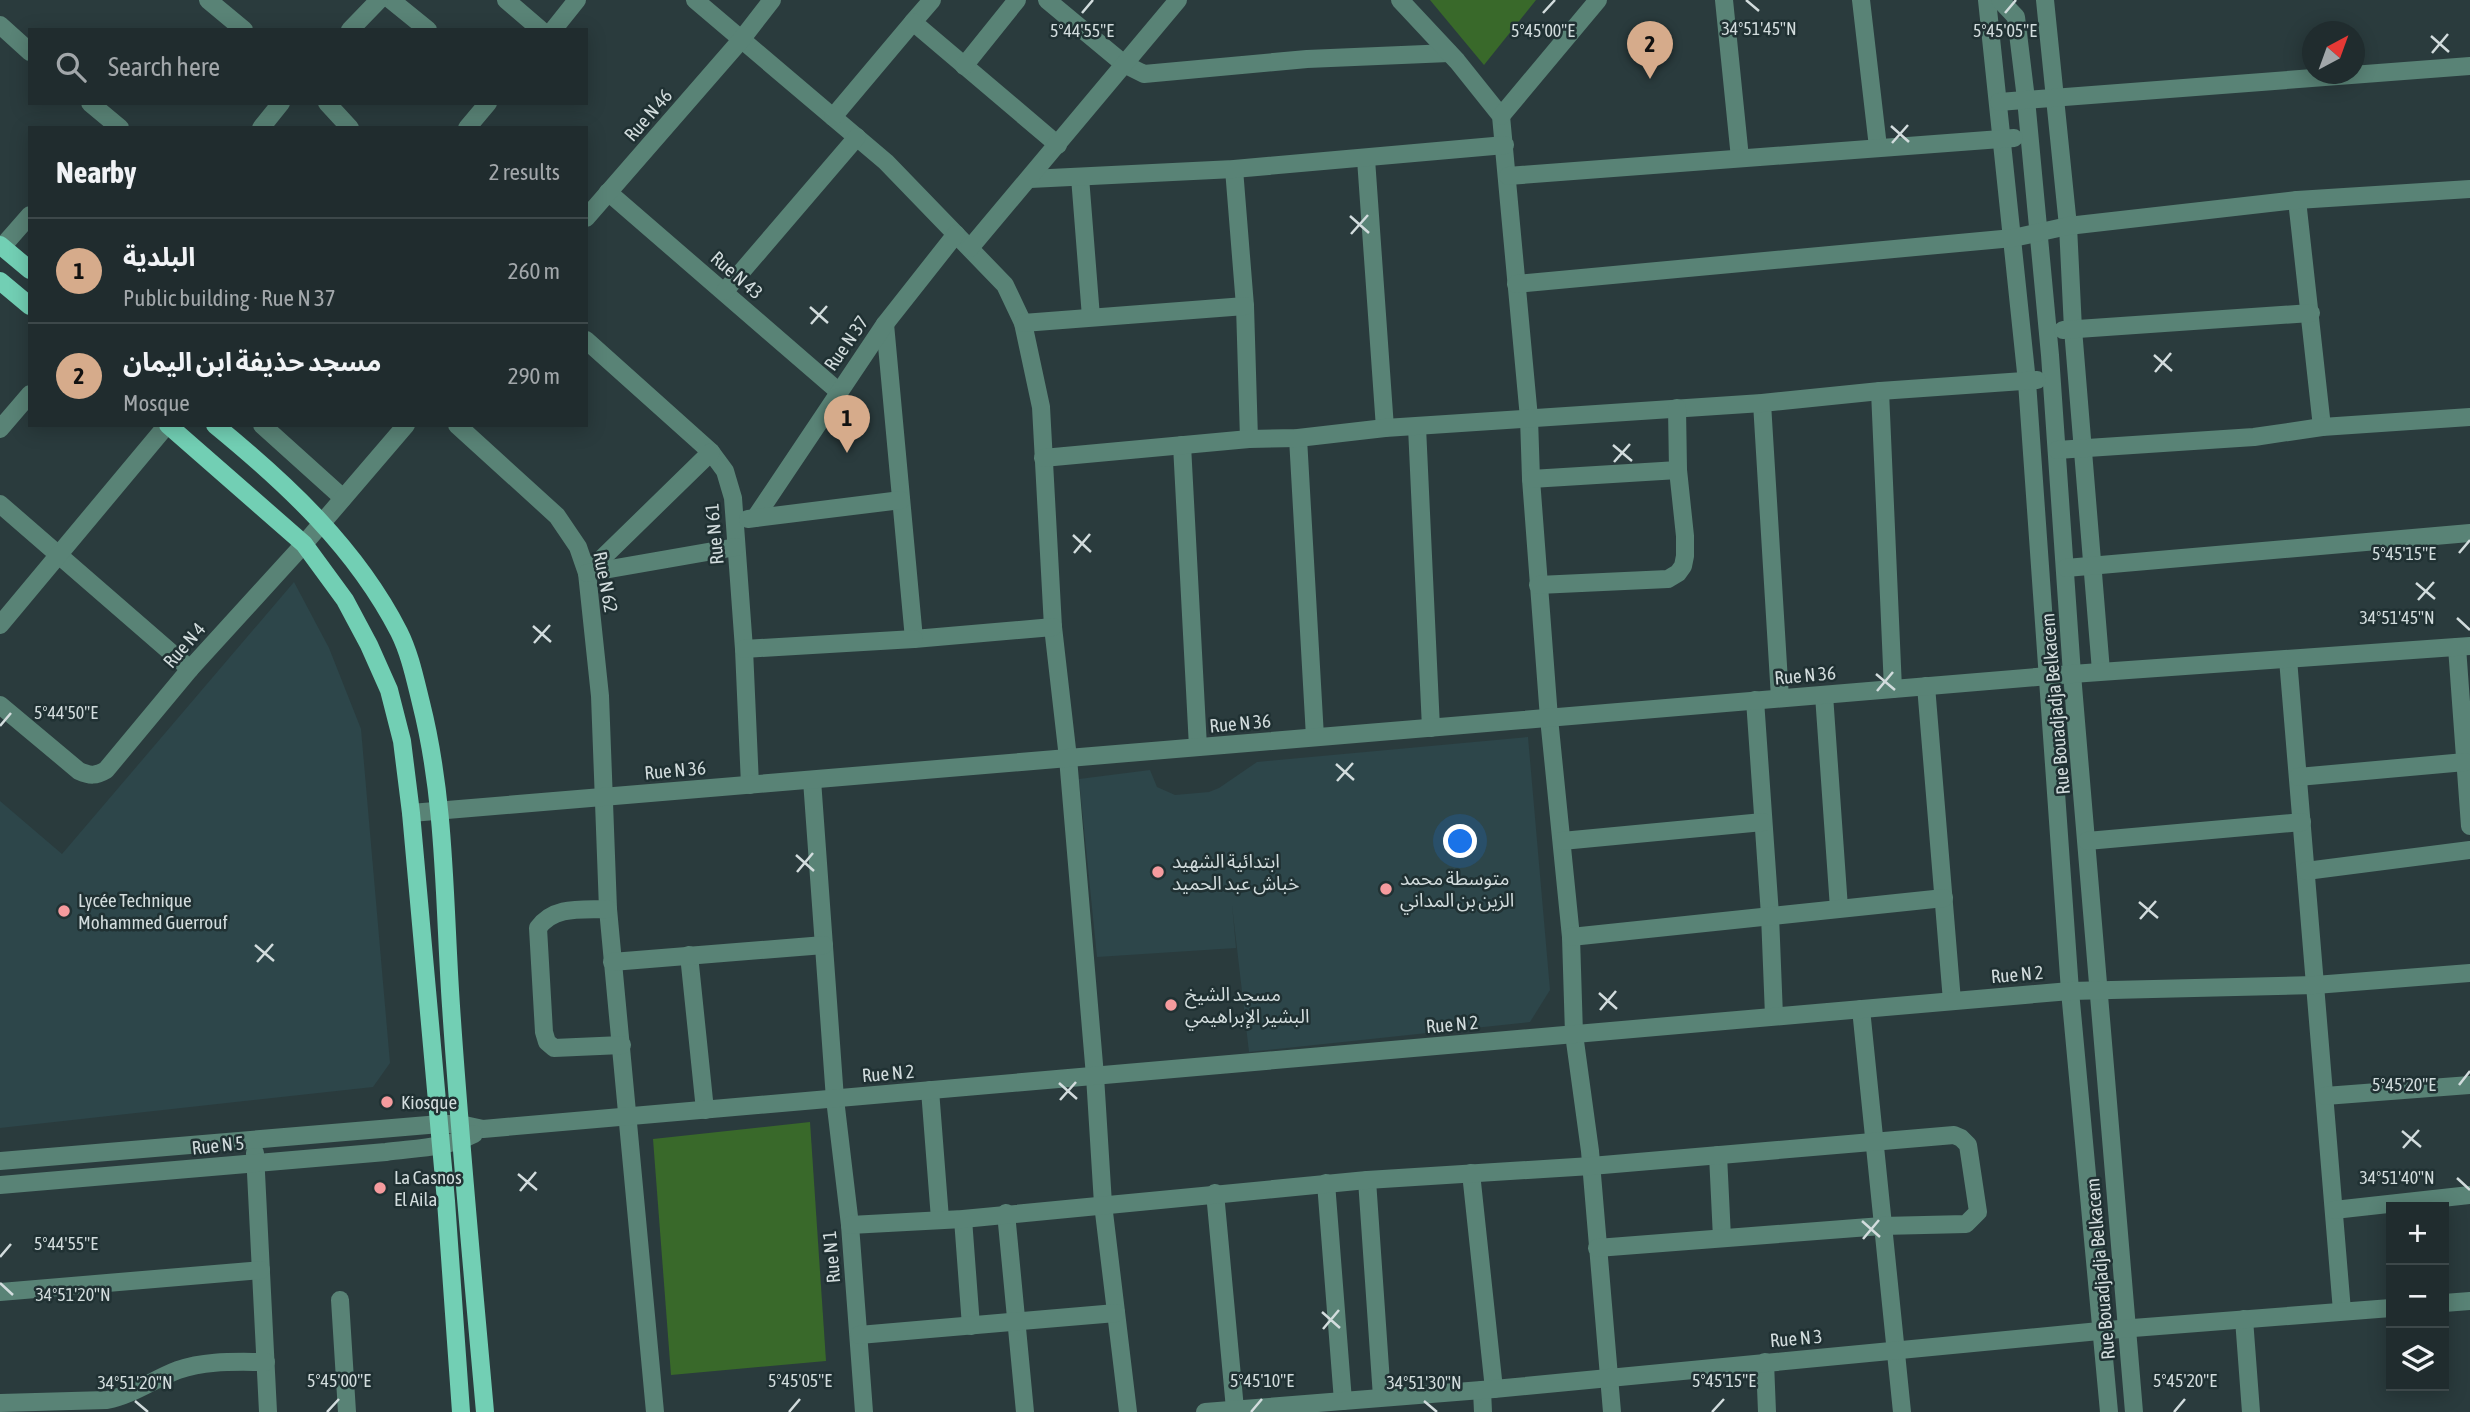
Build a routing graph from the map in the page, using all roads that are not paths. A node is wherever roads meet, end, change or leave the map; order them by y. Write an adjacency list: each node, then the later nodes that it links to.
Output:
1 (208, 0): 21 (street)
2 (379, 0): 22 (street)
3 (391, 0): 23 (street)
4 (506, 0): 24 (street)
5 (577, 0): 25 (street)
6 (695, 0): 26 (street)
7 (772, 0): 26 (street, Rue N 46)
8 (932, 0): 19 (street)
9 (1017, 0): 30 (street)
10 (1047, 0): 29 (street)
11 (1178, 0): 29 (street)
12 (1400, 0): 28 (street)
13 (1598, 0): 39 (street)
14 (1724, 0): 51 (street)
15 (1861, 0): 50 (street)
16 (1987, 0): 34 (street, Rue Bouadjadja Belkacem)
17 (2000, 0): 33 (street, Rue Bouadjadja Belkacem)
18 (2045, 0): 32 (street)
19 (913, 22): 30 (street); 40 (street)
20 (0, 25): 27 (street)
21 (242, 28)
22 (352, 28)
23 (426, 28)
24 (539, 28)
25 (555, 28)
26 (741, 40): 40 (street); 58 (street, Rue N 46)
27 (28, 50)
28 (1449, 53): 29 (street); 39 (street)
29 (1124, 64): 48 (street)
30 (964, 66): 48 (street)
31 (2470, 66): 32 (street)
32 (2055, 97): 33 (street); 62 (street)
33 (2026, 99): 34 (street); 46 (street, Rue Bouadjadja Belkacem)
34 (1999, 102): 47 (street, Rue Bouadjadja Belkacem)
35 (92, 105): 41 (street)
36 (279, 105): 42 (street)
37 (329, 105): 43 (street)
38 (486, 105): 44 (street)
39 (1501, 116): 49 (street)
40 (834, 117): 45 (street)
41 (112, 125)
42 (263, 126)
43 (348, 126)
44 (469, 126)
45 (857, 137): 63 (street); 71 (street)
46 (2029, 137): 47 (street); 64 (street, Rue Bouadjadja Belkacem)
47 (2003, 138): 50 (street); 65 (street, Rue Bouadjadja Belkacem)
48 (1058, 145): 56 (street)
49 (1505, 145): 52 (street); 54 (street)
50 (1878, 147): 51 (street)
51 (1740, 158): 54 (street)
52 (1366, 159): 53 (street); 98 (street)
53 (1234, 169): 55 (street); 73 (street)
54 (1508, 176): 70 (street)
55 (1080, 177): 56 (street); 75 (street)
56 (1030, 179): 67 (street)
57 (2470, 188): 59 (street)
58 (608, 192): 60 (street, Rue N 46); 71 (street, Rue N 43)
59 (2297, 200): 62 (street); 74 (street)
60 (588, 216)
61 (28, 221): 66 (street)
62 (2068, 226): 64 (street); 78 (street)
63 (956, 234): 67 (street); 77 (street, Rue N 37)
64 (2037, 234): 65 (street); 79 (street, Rue Bouadjadja Belkacem)
65 (2013, 238): 70 (street); 82 (street, Rue Bouadjadja Belkacem)
66 (1, 246): 68 (main road)
67 (970, 248): 76 (street)
68 (28, 268)
69 (0, 281): 72 (main road)
70 (1516, 284): 89 (street)
71 (725, 292): 83 (street, Rue N 43)
72 (28, 304)
73 (1245, 306): 75 (street); 101 (street)
74 (2311, 313): 78 (street); 97 (street)
75 (1091, 317): 76 (street)
76 (1023, 323): 106 (street)
77 (885, 324): 83 (street, Rue N 37); 110 (street)
78 (2073, 329): 79 (street); 103 (street)
79 (2048, 331): 81 (street, Rue Bouadjadja Belkacem)
80 (588, 342): 105 (street, Rue N 61)
81 (2051, 378): 82 (street); 104 (street, Rue Bouadjadja Belkacem)
82 (2027, 382): 84 (street); 132 (street, Rue Bouadjadja Belkacem)
83 (838, 391): 112 (street, Rue N 37)
84 (1880, 391): 86 (street); 134 (street)
85 (28, 396): 99 (street)
86 (1762, 403): 87 (street); 136 (street)
87 (1677, 408): 89 (street); 107 (street)
88 (2470, 417): 97 (street)
89 (1529, 418): 96 (street); 108 (street)
90 (165, 427): 118 (street)
91 (169, 427): 116 (main road)
92 (217, 427): 114 (main road)
93 (264, 427): 109 (street)
94 (403, 427): 109 (street)
95 (459, 427): 121 (street, Rue N 62)
96 (1416, 427): 98 (street); 140 (street)
97 (2322, 427): 103 (street)
98 (1385, 428): 100 (street)
99 (0, 429)
100 (1297, 438): 101 (street); 141 (street)
101 (1249, 439): 102 (street)
102 (1182, 445): 106 (street); 142 (street)
103 (2083, 449): 104 (street); 119 (street)
104 (2057, 450): 120 (street, Rue Bouadjadja Belkacem)
105 (711, 452): 113 (street, Rue N 61); 121 (street)
106 (1043, 458): 124 (street)
107 (1678, 470): 108 (street); 122 (street)
108 (1531, 479): 122 (street)
109 (343, 498): 114 (street)
110 (901, 500): 112 (street); 125 (street)
111 (0, 504): 118 (street)
112 (755, 518): 113 (street)
113 (734, 520): 117 (street, Rue N 61)
114 (321, 522): 116 (street, Rue N 4); 149 (main road)
115 (2470, 533): 119 (street)
116 (304, 544): 129 (street, Rue N 4); 150 (main road)
117 (736, 547): 121 (street); 127 (street, Rue N 61)
118 (60, 555): 123 (street); 129 (street)
119 (2094, 565): 120 (street); 130 (street)
120 (2066, 568): 131 (street, Rue Bouadjadja Belkacem)
121 (587, 573): 148 (street, Rue N 62)
122 (1538, 584): 139 (street)
123 (0, 625)
124 (1053, 627): 125 (street); 143 (street)
125 (914, 639): 127 (street)
126 (2463, 646): 128 (street, Rue N 36); 144 (street)
127 (744, 649): 147 (street, Rue N 61)
128 (2288, 659): 130 (street, Rue N 36); 145 (street)
129 (190, 669): 138 (street, Rue N 4)
130 (2101, 671): 131 (street, Rue N 36)
131 (2072, 674): 132 (street, Rue N 36); 155 (street, Rue Bouadjadja Belkacem)
132 (2046, 676): 133 (street, Rue N 36); 169 (street, Rue Bouadjadja Belkacem)
133 (1926, 686): 134 (street, Rue N 36); 158 (street)
134 (1893, 689): 135 (street, Rue N 36)
135 (1824, 695): 136 (street, Rue N 36); 159 (street)
136 (1780, 698): 137 (street, Rue N 36)
137 (1755, 700): 139 (street, Rue N 36); 151 (street)
138 (0, 705)
139 (1549, 718): 140 (street, Rue N 36); 154 (street)
140 (1431, 727): 141 (street, Rue N 36)
141 (1315, 737): 142 (street, Rue N 36)
142 (1198, 747): 143 (street, Rue N 36)
143 (1068, 758): 146 (street, Rue N 36); 175 (street)
144 (2465, 762): 145 (street); 153 (street)
145 (2298, 777): 152 (street)
146 (812, 780): 147 (street, Rue N 36); 163 (street, Rue N 1)
147 (750, 785): 148 (street, Rue N 36)
148 (604, 797): 149 (street, Rue N 36); 160 (street, Rue N 62)
149 (440, 811): 150 (street, Rue N 36); 183 (main road)
150 (411, 814): 182 (main road)
151 (1763, 822): 154 (street); 161 (street)
152 (2302, 822): 155 (street); 157 (street)
153 (2470, 826)
154 (1562, 841): 162 (street)
155 (2087, 841): 168 (street, Rue Bouadjadja Belkacem)
156 (2470, 850): 157 (street)
157 (2305, 872): 167 (street)
158 (1944, 898): 159 (street); 170 (street)
159 (1839, 908): 161 (street)
160 (608, 909): 165 (street, Rue N 62); 174 (street)
161 (1770, 915): 162 (street); 172 (street)
162 (1571, 937): 173 (street)
163 (824, 945): 164 (street); 179 (street, Rue N 1)
164 (689, 955): 165 (street); 180 (street)
165 (612, 962): 174 (street, Rue N 62)
166 (2470, 973): 167 (street, Rue N 2)
167 (2315, 985): 168 (street, Rue N 2); 178 (street)
168 (2099, 989): 169 (street, Rue N 2); 217 (street, Rue Bouadjadja Belkacem)
169 (2070, 990): 170 (street, Rue N 2); 218 (street, Rue Bouadjadja Belkacem)
170 (1952, 1001): 171 (street, Rue N 2)
171 (1861, 1009): 172 (street, Rue N 2); 185 (street)
172 (1774, 1016): 173 (street, Rue N 2)
173 (1574, 1034): 175 (street, Rue N 2); 190 (street)
174 (622, 1045): 181 (street, Rue N 62)
175 (1095, 1076): 177 (street, Rue N 2); 197 (street)
176 (2470, 1086): 178 (street)
177 (930, 1090): 179 (street, Rue N 2); 200 (street)
178 (2325, 1096): 198 (street)
179 (835, 1099): 180 (street, Rue N 2); 202 (street, Rue N 1)
180 (705, 1110): 181 (street, Rue N 2)
181 (627, 1117): 183 (street, Rue N 2); 234 (street, Rue N 62)
182 (440, 1124): 183 (street); 184 (street, Rue N 5); 186 (main road)
183 (461, 1132): 186 (street, Rue N 5); 233 (main road)
184 (253, 1141): 188 (street, Rue N 5); 189 (street)
185 (1875, 1141): 187 (street); 203 (street); 203 (street)
186 (441, 1146): 189 (street, Rue N 5); 232 (main road)
187 (1718, 1155): 190 (street); 204 (street)
188 (0, 1161)
189 (256, 1163): 194 (street, Rue N 5); 206 (street)
190 (1591, 1166): 191 (street); 205 (street)
191 (1471, 1172): 192 (street); 224 (street)
192 (1367, 1180): 193 (street); 225 (street)
193 (1326, 1184): 195 (street); 226 (street)
194 (0, 1185)
195 (1215, 1194): 197 (street); 229 (street)
196 (2470, 1195): 198 (street)
197 (1102, 1204): 199 (street); 213 (street)
198 (2334, 1210): 212 (street)
199 (1006, 1213): 201 (street); 215 (street)
200 (940, 1219): 201 (street); 202 (street)
201 (963, 1219): 216 (street)
202 (849, 1225): 219 (street, Rue N 1)
203 (1882, 1226): 204 (street); 220 (street)
204 (1722, 1238): 205 (street)
205 (1597, 1248): 223 (street)
206 (261, 1270): 207 (street); 221 (street)
207 (0, 1292)
208 (340, 1300): 231 (street)
209 (2470, 1301): 210 (street)
210 (2449, 1303)
211 (2386, 1307): 212 (street, Rue N 3)
212 (2342, 1311): 214 (street, Rue N 3)
213 (1116, 1313): 215 (street); 237 (street)
214 (2244, 1319): 217 (street, Rue N 3); 245 (street)
215 (1017, 1320): 216 (street); 236 (street)
216 (971, 1326): 219 (street)
217 (2125, 1329): 218 (street, Rue N 3); 244 (street, Rue Bouadjadja Belkacem)
218 (2102, 1331): 220 (street, Rue N 3); 243 (street, Rue Bouadjadja Belkacem)
219 (859, 1335): 235 (street, Rue N 1)
220 (1895, 1351): 222 (street, Rue N 3); 242 (street)
221 (266, 1362): 227 (street); 230 (street)
222 (1765, 1362): 223 (street, Rue N 3); 241 (street)
223 (1610, 1377): 224 (street, Rue N 3); 240 (street)
224 (1488, 1389): 225 (street, Rue N 3); 239 (street)
225 (1382, 1397): 228 (street, Rue N 3)
226 (1343, 1401): 228 (street, Rue N 3); 229 (street, Rue N 3)
227 (0, 1403)
228 (1363, 1406)
229 (1246, 1410): 238 (street, Rue N 3)
230 (268, 1412)
231 (347, 1412)
232 (461, 1412)
233 (485, 1412)
234 (655, 1412)
235 (864, 1412)
236 (1025, 1412)
237 (1128, 1412)
238 (1205, 1412)
239 (1483, 1412)
240 (1612, 1412)
241 (1767, 1412)
242 (1902, 1412)
243 (2109, 1412)
244 (2134, 1412)
245 (2251, 1412)

